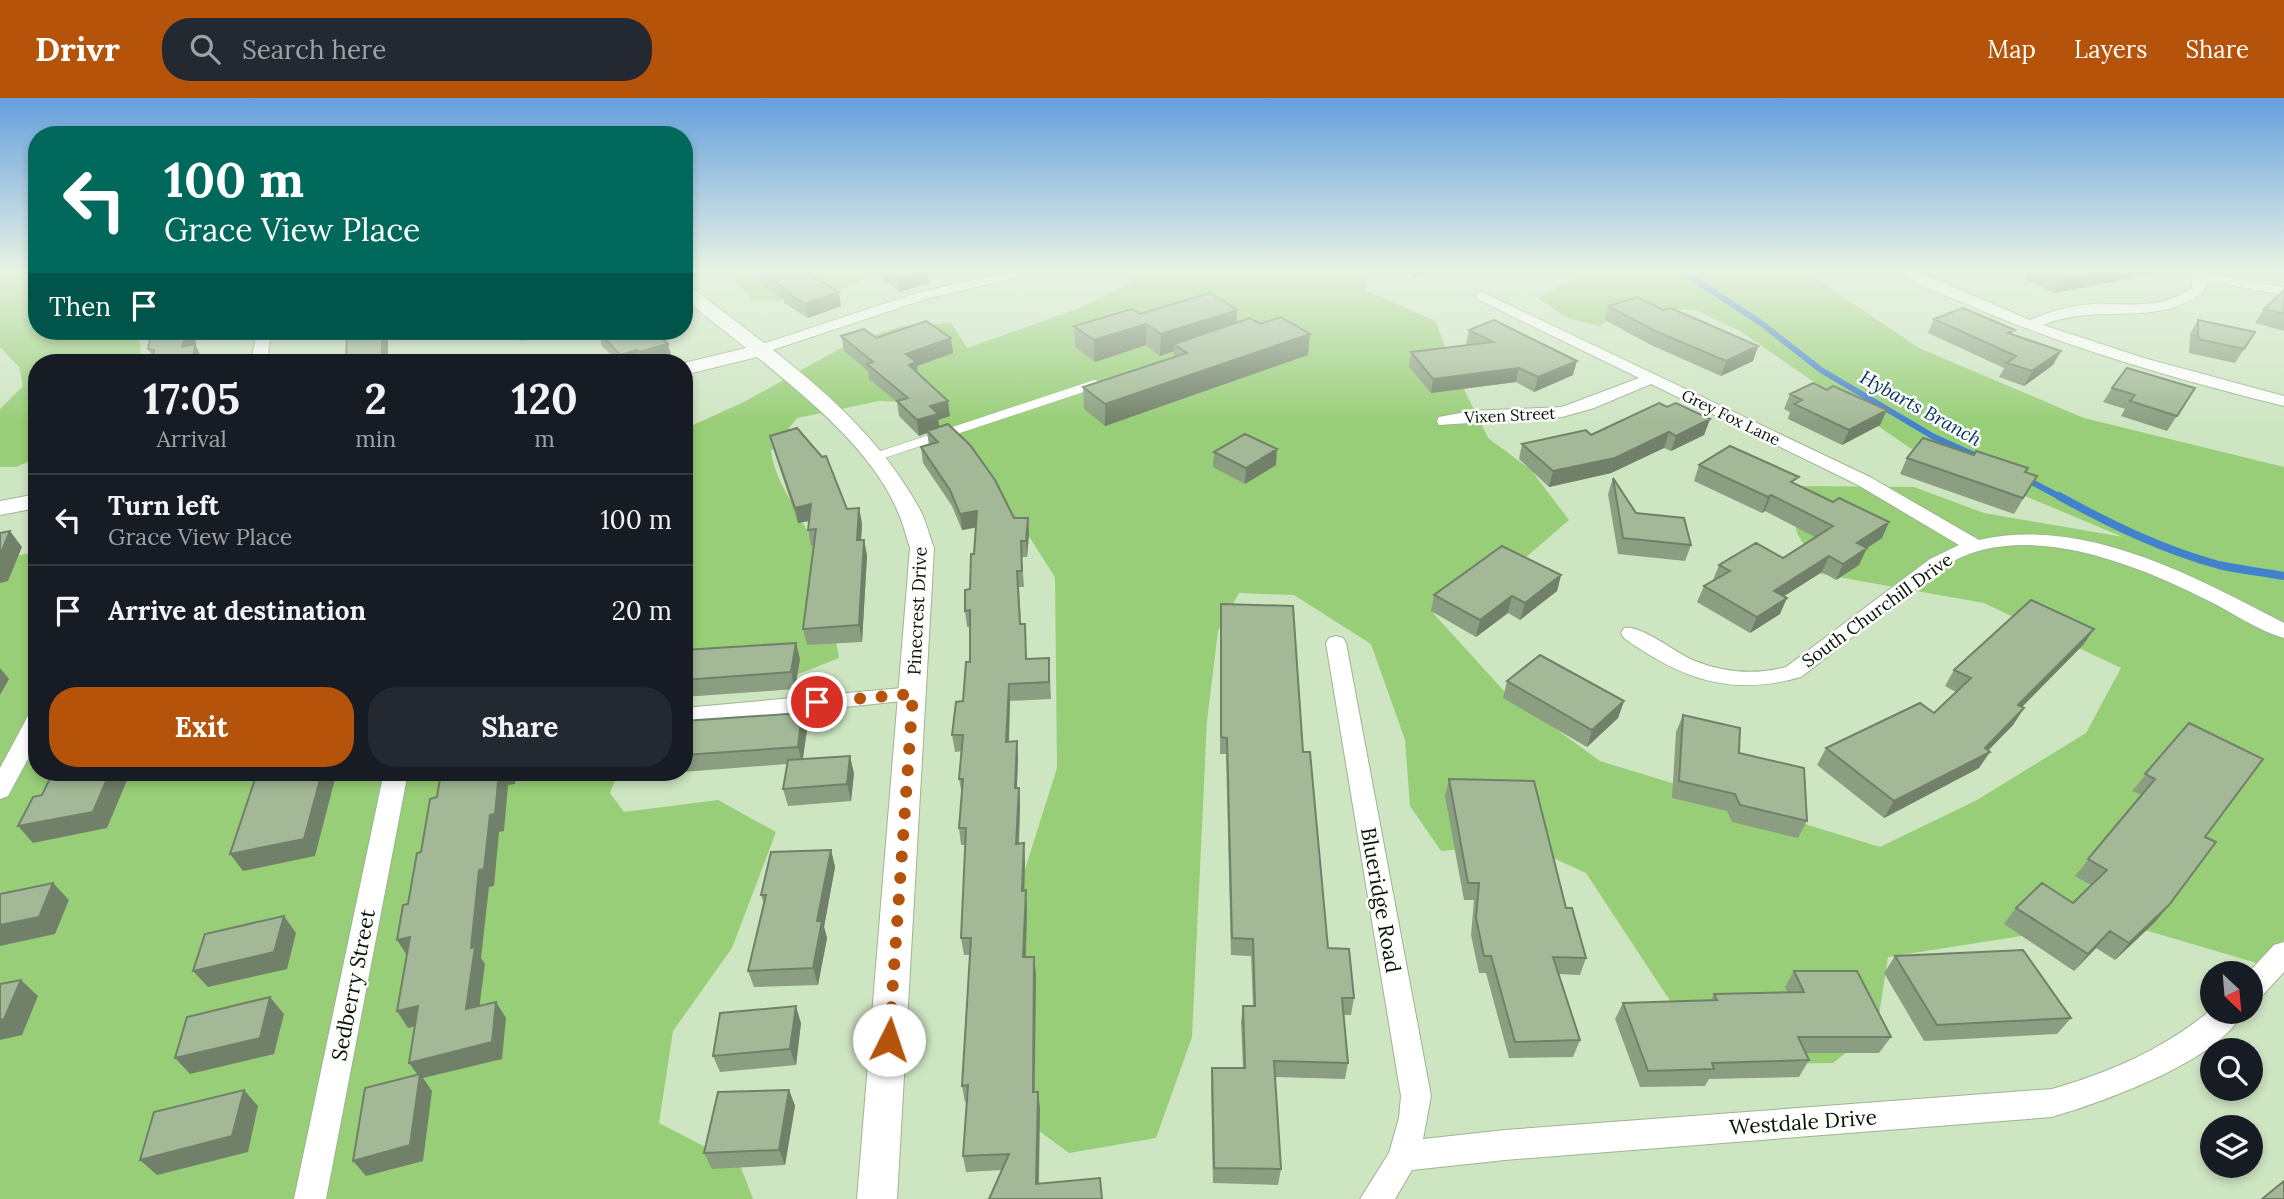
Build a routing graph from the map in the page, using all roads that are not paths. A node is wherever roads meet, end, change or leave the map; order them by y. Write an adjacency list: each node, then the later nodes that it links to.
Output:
1 (722, 321): 7 (street, Pinecrest Drive)
2 (846, 321): 7 (street)
3 (1535, 321): 9 (street, Grey Fox Lane)
4 (2023, 321): 6 (street)
5 (2039, 321): 6 (street)
6 (2031, 325): 11 (street)
7 (758, 351): 8 (street); 13 (street, Pinecrest Drive)
8 (693, 367)
9 (1652, 378): 12 (street, Vixen Street); 16 (street, Grey Fox Lane)
10 (1099, 383): 13 (lane)
11 (2284, 401)
12 (1445, 421)
13 (875, 457): 20 (street, Pinecrest Drive)
14 (28, 503): 15 (street)
15 (0, 508)
16 (1975, 546): 17 (street, South Churchill Drive); 18 (street, South Churchill Drive)
17 (2284, 631)
18 (1631, 633)
19 (1336, 643): 28 (street, Blueridge Road)
20 (913, 694): 21 (street); 30 (street, Pinecrest Drive)
21 (693, 715)
22 (28, 737): 24 (street)
23 (394, 781): 29 (street, Sedberry Street)
24 (0, 790)
25 (2284, 953): 26 (street)
26 (2263, 976)
27 (2216, 1024): 28 (street, Westdale Drive)
28 (1403, 1156): 31 (street)
29 (310, 1199)
30 (877, 1199)
31 (1376, 1199)

